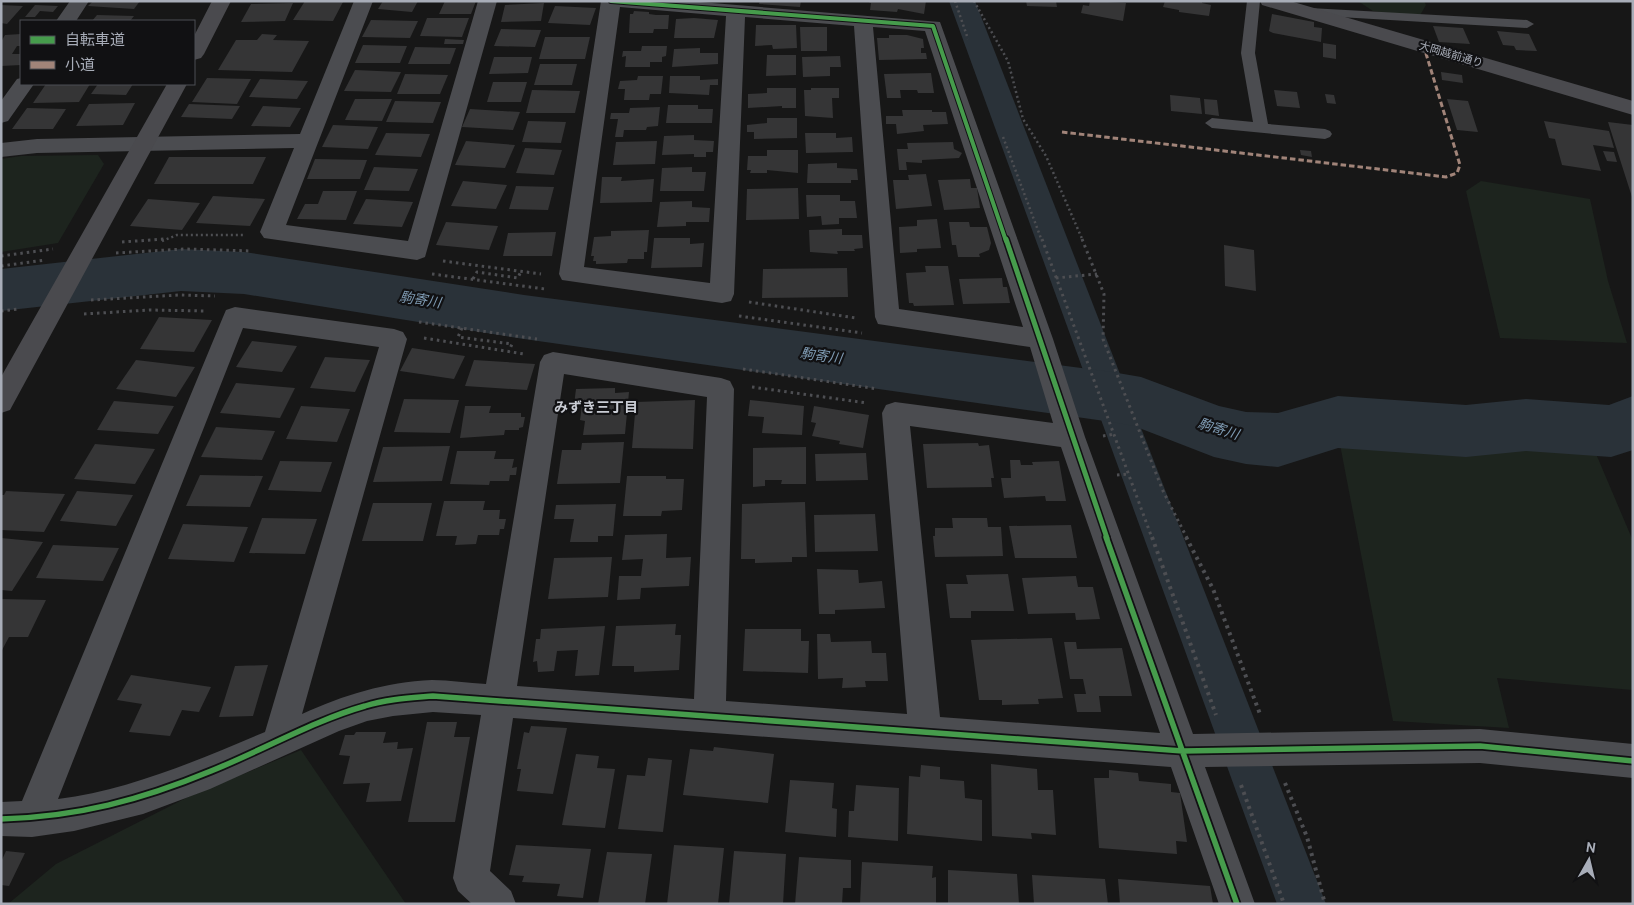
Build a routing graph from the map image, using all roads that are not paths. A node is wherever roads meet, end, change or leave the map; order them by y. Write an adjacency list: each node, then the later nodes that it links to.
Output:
1 (80, 1): 10 (street)
2 (222, 1): 13 (street)
3 (364, 1): 21 (street)
4 (488, 1): 21 (street)
5 (611, 1): 8 (street); 8 (street)
6 (1254, 1): 19 (lane)
7 (1269, 1): 9 (street, 大岡越前通り)
8 (736, 11): 11 (street)
9 (1307, 12): 12 (lane); 16 (street, 大岡越前通り)
10 (67, 20)
11 (862, 21): 24 (street); 24 (street)
12 (1527, 24)
13 (195, 52)
14 (23, 85): 17 (street)
15 (176, 85): 22 (street)
16 (1633, 108)
17 (1, 116)
18 (1212, 123): 19 (lane)
19 (1261, 128): 20 (lane)
20 (1325, 134)
21 (306, 142): 22 (street)
22 (144, 145): 23 (street); 25 (street)
23 (1, 150)
24 (1044, 350): 26 (street)
25 (1, 402)
26 (1067, 425): 29 (street); 31 (street)
27 (500, 699): 28 (street); 28 (street); 30 (street); 34 (street)
28 (709, 716): 29 (street)
29 (925, 732): 31 (street)
30 (278, 742): 33 (street); 33 (street)
31 (1183, 751): 32 (street); 35 (street)
32 (1633, 761)
33 (16, 819)
34 (498, 904)
35 (1237, 904)

